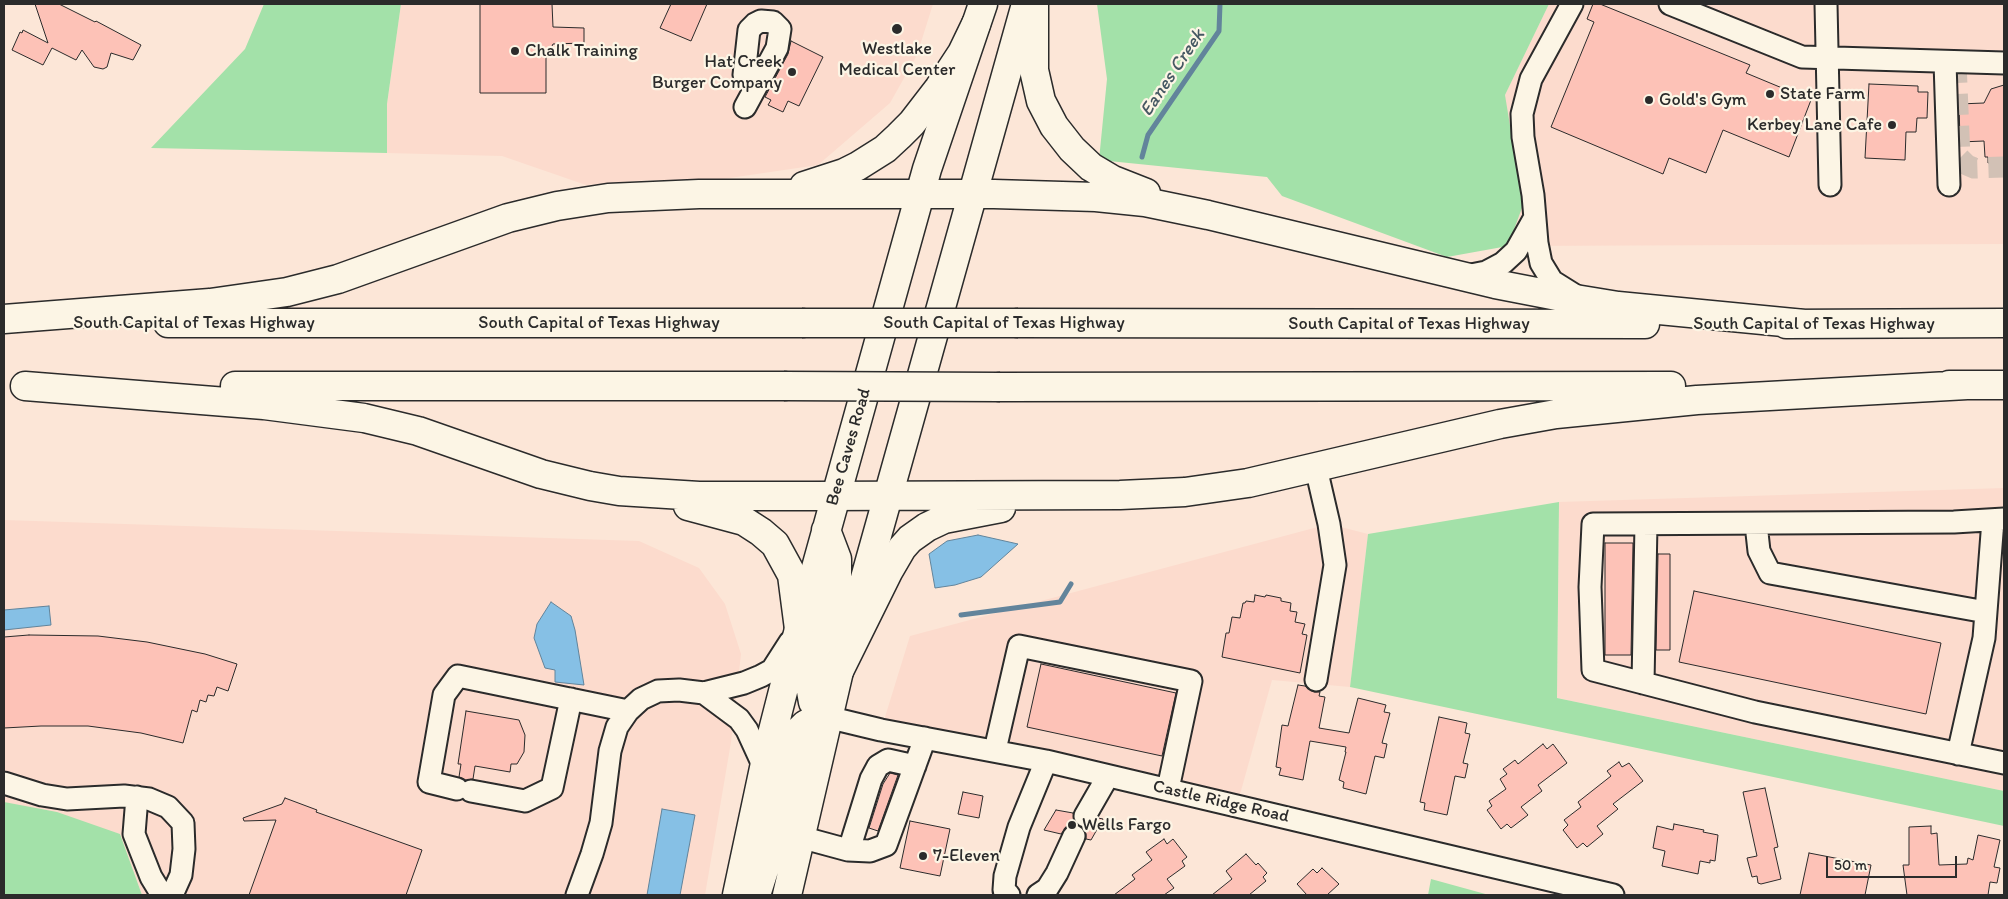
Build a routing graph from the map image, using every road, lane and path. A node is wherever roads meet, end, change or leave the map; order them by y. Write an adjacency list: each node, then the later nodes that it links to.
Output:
1 (1026, 4): 15 (main road)
2 (1034, 4): 17 (main road)
3 (1572, 4): 18 (street)
4 (1670, 4): 7 (street)
5 (1826, 4): 7 (street)
6 (980, 14): 14 (main road); 16 (main road, Bee Caves Road)
7 (1826, 59): 8 (street); 12 (street)
8 (1945, 62): 9 (street); 13 (street)
9 (2004, 62)
10 (744, 75): 11 (street)
11 (745, 107)
12 (1830, 185)
13 (1949, 185)
14 (761, 194): 16 (main road); 21 (main road)
15 (973, 194): 16 (main road); 17 (main road); 30 (main road)
16 (919, 195): 32 (main road, Bee Caves Road)
17 (1196, 212): 19 (main road)
18 (1534, 218): 19 (street); 20 (street)
19 (1462, 276): 20 (main road)
20 (1589, 302): 24 (main road)
21 (4, 318)
22 (4, 323): 24 (main road, South Capital of Texas Highway, bridge)
23 (2004, 323): 24 (main road, South Capital of Texas Highway)
24 (1804, 324)
25 (1967, 385): 26 (main road); 27 (main road, bridge); 28 (main road)
26 (2004, 385)
27 (14, 386): 29 (main road)
28 (1316, 468): 31 (main road); 40 (street)
29 (636, 492): 32 (main road); 38 (main road)
30 (888, 495): 31 (main road); 32 (main road); 39 (main road)
31 (1088, 495): 39 (main road)
32 (836, 496): 36 (main road, Bee Caves Road)
33 (1999, 519): 35 (street); 37 (street)
34 (1646, 524): 35 (street); 41 (street); 41 (street)
35 (1756, 524): 37 (street)
36 (826, 530): 38 (main road, Bee Caves Road); 45 (main road)
37 (1986, 612): 48 (street)
38 (799, 629): 42 (street); 52 (main road, Bee Caves Road)
39 (839, 671): 45 (main road)
40 (1316, 680)
41 (1643, 683): 48 (street)
42 (704, 693): 44 (street); 52 (street)
43 (571, 699): 43 (street); 44 (street)
44 (628, 711): 63 (street)
45 (827, 717): 46 (street, Castle Ridge Road); 59 (main road); 65 (main road)
46 (925, 738): 47 (street, Castle Ridge Road); 51 (street)
47 (995, 750): 49 (street, Castle Ridge Road); 55 (street)
48 (1958, 754): 50 (street)
49 (1046, 761): 53 (street, Castle Ridge Road); 67 (street)
50 (2004, 763)
51 (915, 766): 60 (street); 60 (street)
52 (764, 767): 64 (main road, Bee Caves Road)
53 (1108, 776): 55 (street, Castle Ridge Road); 57 (street)
54 (4, 783): 56 (street)
55 (1168, 790): 69 (street, Castle Ridge Road)
56 (136, 798): 61 (street); 62 (street)
57 (1085, 816)
58 (1074, 836): 68 (street)
59 (800, 837): 60 (street); 66 (main road)
60 (849, 850)
61 (162, 895)
62 (172, 895)
63 (577, 895)
64 (737, 895)
65 (756, 895)
66 (787, 895)
67 (1009, 895)
68 (1038, 895)
69 (1613, 895)

